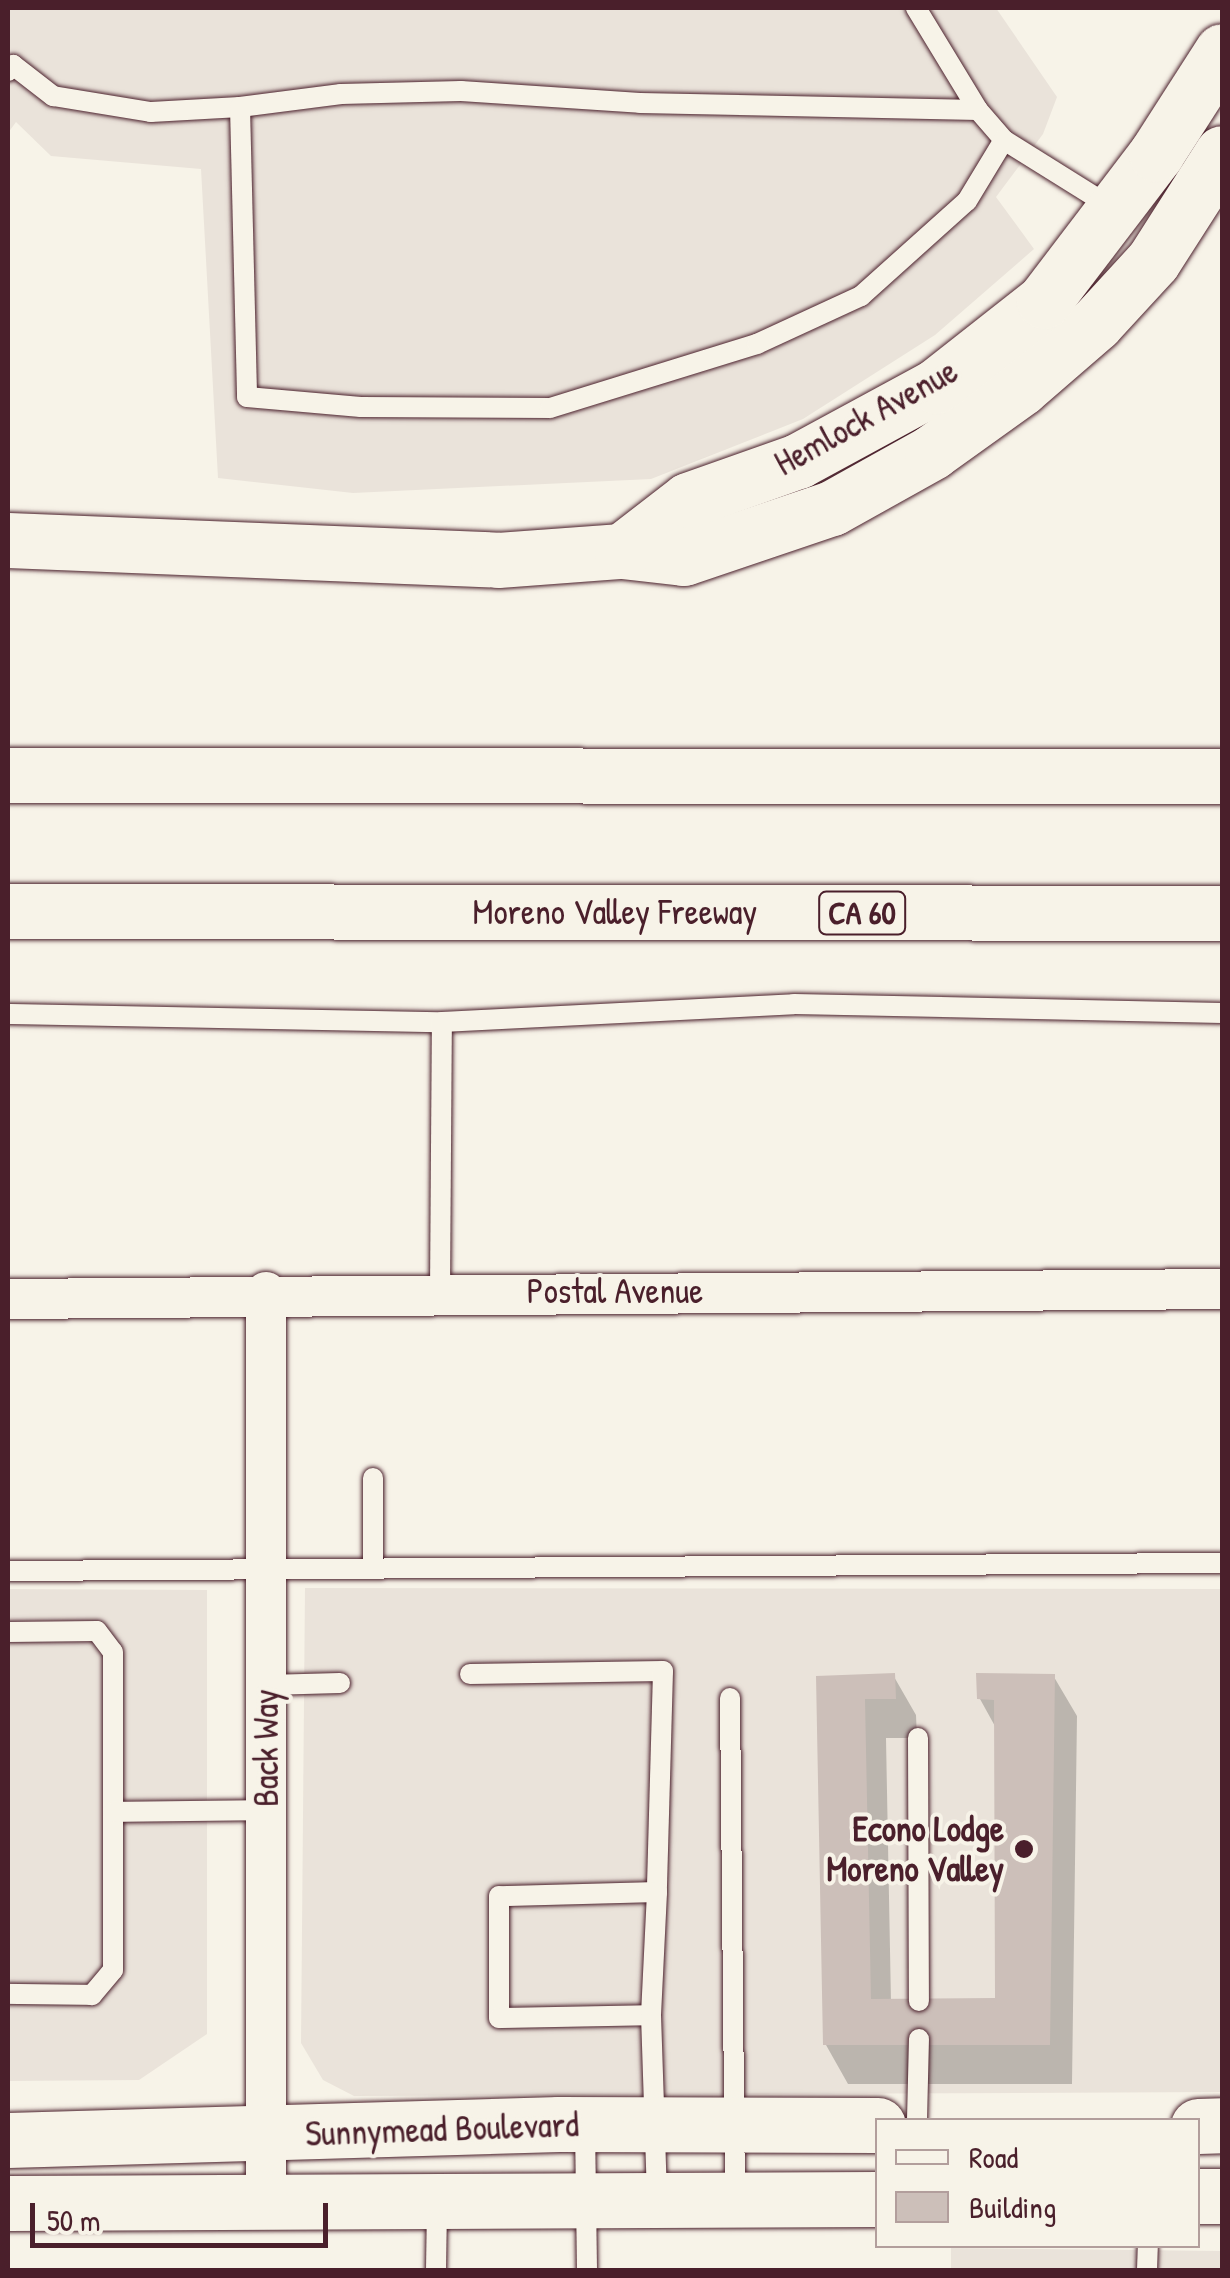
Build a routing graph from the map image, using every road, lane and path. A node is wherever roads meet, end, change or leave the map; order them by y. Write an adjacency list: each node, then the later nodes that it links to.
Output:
1 (916, 8): 5 (lane)
2 (1222, 51): 8 (main road, Hemlock Avenue)
3 (9, 66): 4 (lane)
4 (240, 107): 5 (lane); 6 (lane)
5 (978, 110): 6 (lane)
6 (1004, 140): 8 (lane)
7 (1222, 154): 10 (main road, Hemlock Avenue)
8 (1114, 209): 10 (main road, Hemlock Avenue)
9 (8, 540): 10 (main road, Hemlock Avenue)
10 (622, 551)
11 (8, 744): 13 (main road)
12 (8, 774): 13 (main road)
13 (503, 775): 14 (main road)
14 (1222, 776)
15 (8, 911): 16 (main road, Moreno Valley Freeway / CA 60)
16 (502, 912): 17 (main road, Moreno Valley Freeway / CA 60); 18 (main road)
17 (1222, 913)
18 (8, 935)
19 (8, 1014): 21 (lane)
20 (1222, 1014): 21 (lane)
21 (442, 1022): 24 (lane)
22 (1222, 1290): 24 (street, Postal Avenue)
23 (266, 1292): 24 (street, Postal Avenue); 25 (street, Postal Avenue); 29 (street, Back Way)
24 (440, 1292)
25 (8, 1299)
26 (373, 1478): 28 (lane)
27 (1222, 1563): 28 (lane)
28 (373, 1568): 29 (lane)
29 (266, 1570): 30 (lane); 34 (street, Back Way)
30 (8, 1571)
31 (8, 1632): 38 (lane)
32 (470, 1674): 39 (lane)
33 (340, 1683): 34 (lane)
34 (266, 1685): 37 (street, Back Way)
35 (730, 1698): 47 (lane)
36 (918, 1738): 41 (lane)
37 (266, 1810): 38 (lane); 49 (street, Back Way)
38 (114, 1812): 40 (lane)
39 (657, 1892): 42 (lane); 42 (lane)
40 (8, 1994)
41 (920, 2000)
42 (651, 2015): 46 (lane)
43 (919, 2039): 44 (lane)
44 (917, 2118)
45 (585, 2124): 46 (main road, Sunnymead Boulevard); 49 (main road, Sunnymead Boulevard); 56 (lane)
46 (652, 2124): 47 (main road, Sunnymead Boulevard); 53 (lane)
47 (732, 2124): 48 (main road, Sunnymead Boulevard); 52 (lane)
48 (875, 2124)
49 (266, 2135): 50 (main road, Sunnymead Boulevard); 55 (street, Back Way)
50 (8, 2140)
51 (875, 2199): 52 (main road, Sunnymead Boulevard)
52 (735, 2200): 53 (main road, Sunnymead Boulevard)
53 (658, 2202): 56 (main road, Sunnymead Boulevard)
54 (8, 2203): 55 (main road, Sunnymead Boulevard)
55 (266, 2203): 57 (main road, Sunnymead Boulevard)
56 (588, 2203): 57 (main road, Sunnymead Boulevard); 59 (lane)
57 (437, 2205): 58 (lane)
58 (436, 2270)
59 (587, 2270)

